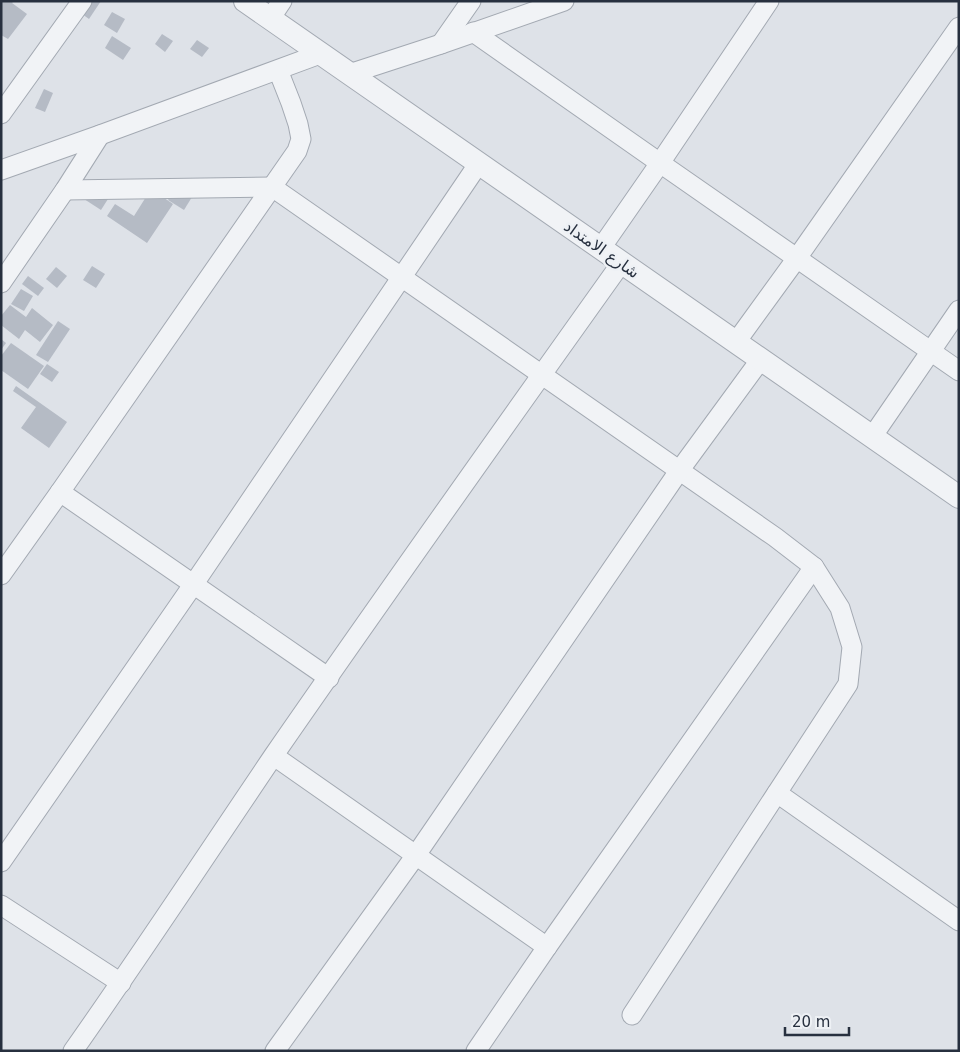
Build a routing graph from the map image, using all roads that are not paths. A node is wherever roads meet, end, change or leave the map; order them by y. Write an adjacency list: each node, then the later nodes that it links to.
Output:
1 (82, 1): 13 (street)
2 (245, 1): 6 (street, شارع الامتداد)
3 (471, 1): 9 (street)
4 (564, 1): 8 (street)
5 (769, 1): 15 (street)
6 (276, 10): 10 (street, شارع الامتداد)
7 (959, 27): 21 (street)
8 (473, 32): 9 (street); 15 (street)
9 (441, 44): 12 (street)
10 (320, 54): 11 (street); 12 (street, شارع الامتداد)
11 (278, 70): 14 (street); 18 (street)
12 (349, 74): 16 (street, شارع الامتداد)
13 (1, 114)
14 (100, 135): 17 (street); 19 (street)
15 (660, 163): 20 (street); 21 (street)
16 (479, 164): 20 (street, شارع الامتداد); 23 (street)
17 (1, 170)
18 (272, 187): 19 (street); 23 (street); 33 (street)
19 (65, 190): 24 (street)
20 (601, 248): 22 (street, شارع الامتداد)
21 (797, 258): 26 (street); 27 (street)
22 (622, 262): 26 (street, شارع الامتداد); 30 (street)
23 (401, 277): 30 (street); 37 (street)
24 (1, 282)
25 (959, 310): 27 (street)
26 (736, 342): 28 (street, شارع الامتداد)
27 (930, 351): 29 (street); 31 (street)
28 (761, 359): 31 (street, شارع الامتداد); 32 (street)
29 (959, 371)
30 (542, 374): 32 (street); 38 (street)
31 (872, 437): 34 (street, شارع الامتداد)
32 (679, 471): 35 (street); 41 (street)
33 (60, 492): 36 (street); 37 (street)
34 (959, 497)
35 (814, 567): 40 (street); 45 (street)
36 (1, 575)
37 (193, 585): 38 (street); 42 (street)
38 (329, 678): 39 (street)
39 (274, 756): 41 (street); 46 (street)
40 (777, 793): 44 (street); 47 (street)
41 (416, 855): 45 (street); 49 (street)
42 (1, 862)
43 (1, 905): 46 (street)
44 (959, 921)
45 (548, 947): 50 (street)
46 (121, 983): 48 (street)
47 (632, 1015)
48 (74, 1051)
49 (275, 1051)
50 (476, 1051)

